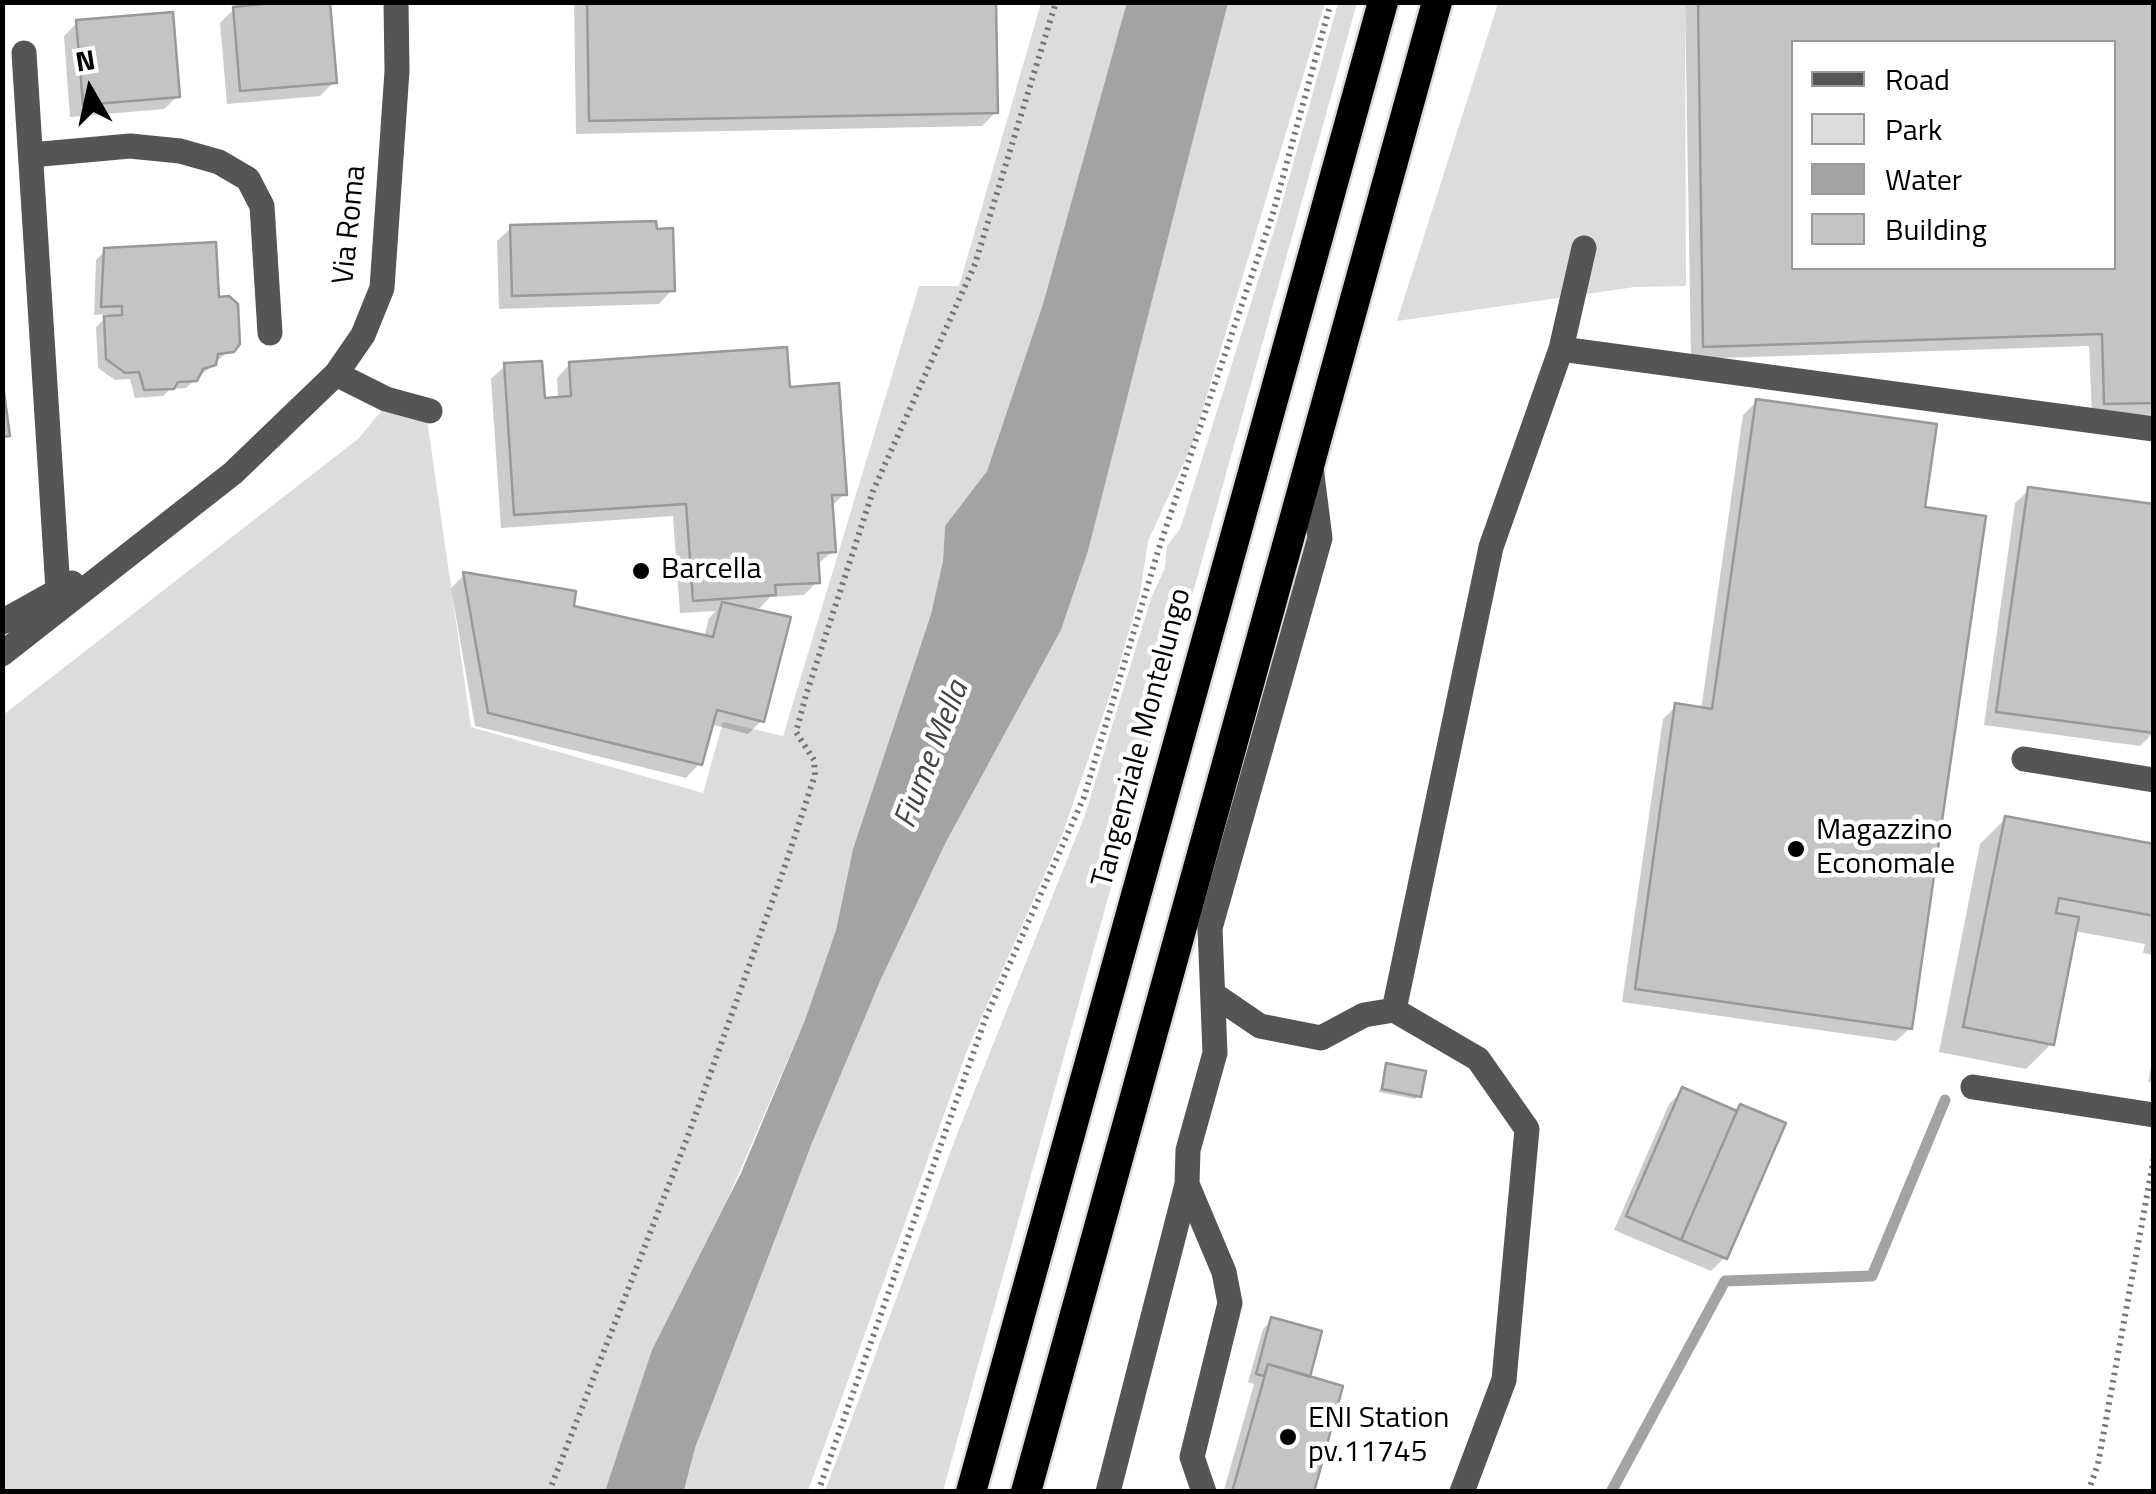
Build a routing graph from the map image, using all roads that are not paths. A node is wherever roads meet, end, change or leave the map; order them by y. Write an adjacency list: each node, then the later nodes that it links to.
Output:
1 (396, 2): 9 (street, Via Roma)
2 (1383, 2): 24 (highway, Tangenziale Montelungo)
3 (1437, 2): 12 (highway)
4 (24, 53): 5 (street)
5 (30, 155): 7 (street); 14 (street)
6 (1584, 248): 8 (street)
7 (270, 333)
8 (1561, 349): 11 (street); 20 (street)
9 (336, 374): 10 (street); 13 (street, Via Roma)
10 (430, 411)
11 (2154, 429)
12 (1310, 461): 19 (street); 25 (highway)
13 (150, 539): 14 (street, Via Roma); 16 (street, Via Roma)
14 (58, 590): 15 (street, Via Roma)
15 (2, 622)
16 (2, 654)
17 (2024, 759): 18 (street)
18 (2154, 780)
19 (1216, 996): 20 (street); 23 (street)
20 (1394, 1010): 28 (street)
21 (1973, 1087): 22 (street)
22 (2154, 1115)
23 (1187, 1184): 26 (street); 27 (street)
24 (971, 1492)
25 (1026, 1492)
26 (1108, 1492)
27 (1204, 1492)
28 (1462, 1492)

